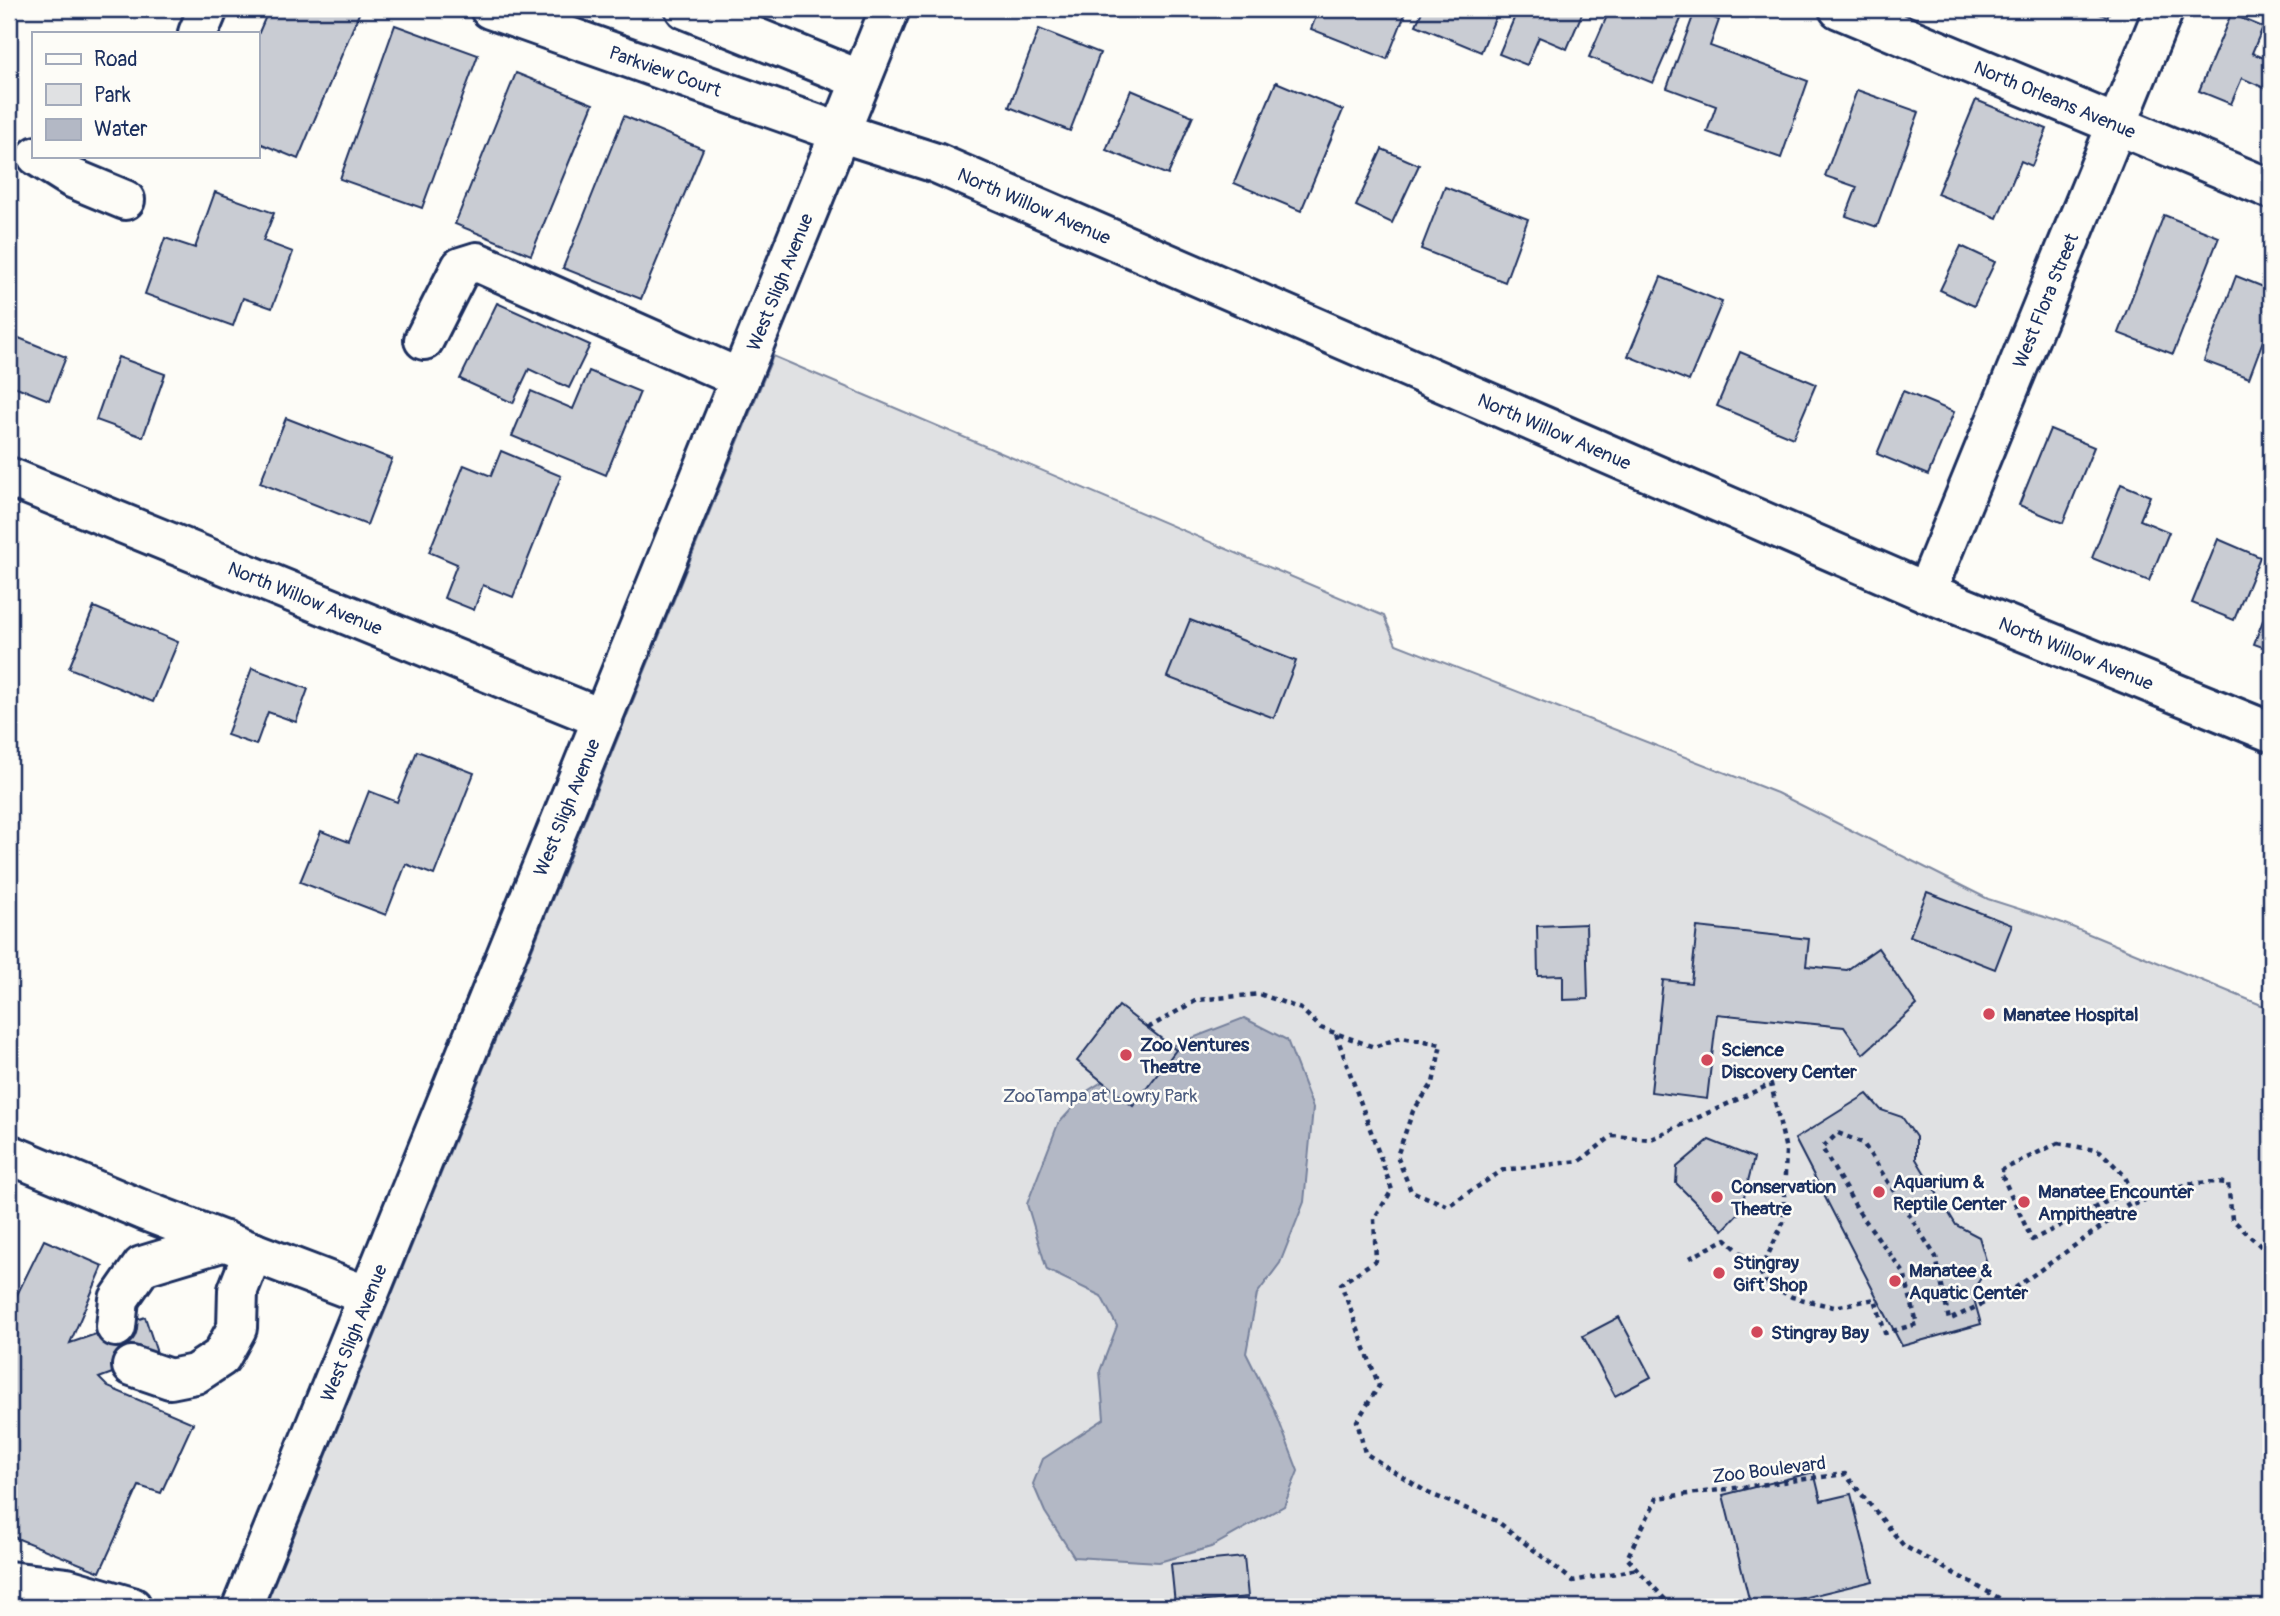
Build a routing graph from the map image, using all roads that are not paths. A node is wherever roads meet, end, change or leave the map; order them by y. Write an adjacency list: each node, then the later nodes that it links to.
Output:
1 (208, 9): 7 (street)
2 (490, 9): 10 (street, Parkview Court)
3 (685, 9): 8 (street)
4 (890, 9): 8 (street, West Sligh Avenue)
5 (1839, 9): 9 (street, North Orleans Avenue)
6 (2164, 9): 9 (street, West Flora Street)
7 (198, 32)
8 (861, 79): 10 (street, West Sligh Avenue)
9 (2118, 124): 14 (street, North Orleans Avenue); 19 (street, West Flora Street)
10 (839, 132): 17 (street, West Sligh Avenue); 19 (street, North Willow Avenue)
11 (9, 139): 12 (street)
12 (32, 153)
13 (40, 158): 15 (street)
14 (2271, 189)
15 (125, 200)
16 (424, 340): 17 (street)
17 (740, 378): 20 (street, West Sligh Avenue)
18 (9, 477): 20 (street, North Willow Avenue)
19 (1926, 592): 21 (street, North Willow Avenue)
20 (603, 719): 24 (street, West Sligh Avenue)
21 (2271, 732)
22 (9, 1154): 23 (street)
23 (239, 1247): 24 (street); 25 (street); 26 (street)
24 (368, 1296): 29 (street, West Sligh Avenue)
25 (116, 1327)
26 (132, 1366)
27 (9, 1581): 28 (street)
28 (131, 1607)
29 (242, 1607)

